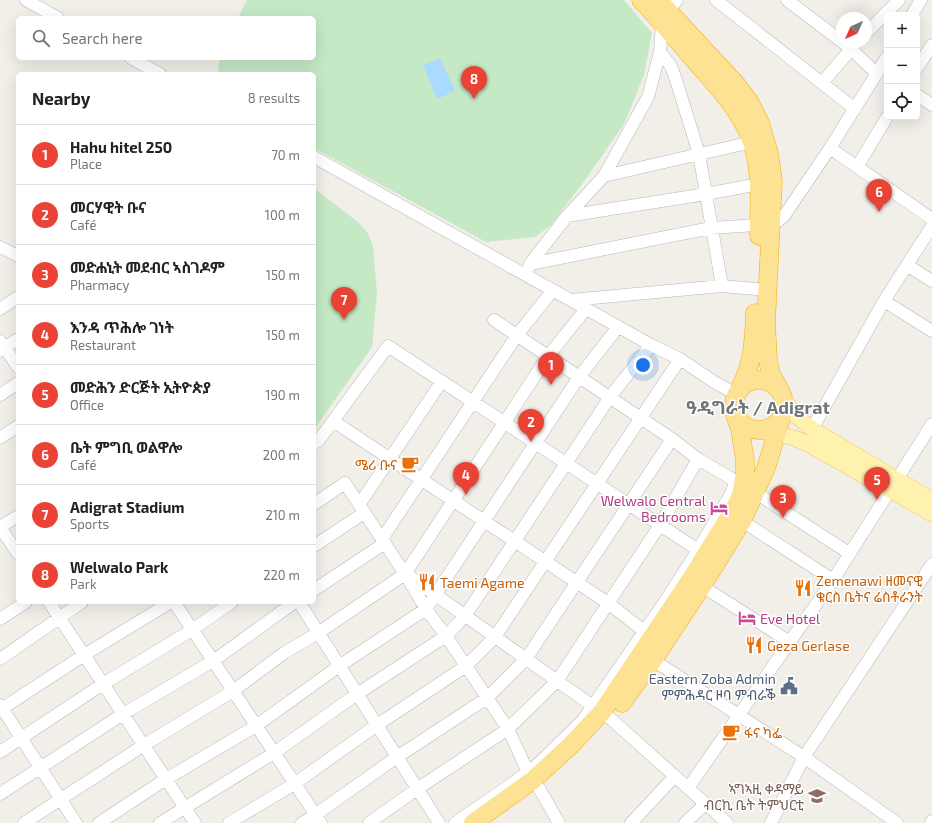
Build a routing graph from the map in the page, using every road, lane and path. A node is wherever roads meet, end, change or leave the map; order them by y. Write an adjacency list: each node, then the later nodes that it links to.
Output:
1 (26, 0): 9 (street)
2 (642, 0): 7 (highway)
3 (716, 0): 21 (street)
4 (787, 0): 11 (street)
5 (899, 0): 10 (street)
6 (921, 0): 8 (street)
7 (666, 9): 15 (street); 26 (highway); 35 (highway)
8 (914, 12)
9 (54, 16)
10 (872, 27)
11 (836, 33)
12 (932, 44): 18 (street)
13 (851, 48): 21 (street)
14 (855, 48): 20 (street)
15 (660, 52): 28 (street); 31 (street)
16 (135, 60): 19 (street)
17 (884, 62): 20 (street)
18 (920, 63)
19 (156, 72)
20 (877, 74): 24 (street)
21 (822, 83): 24 (street)
22 (920, 97): 23 (street)
23 (932, 105)
24 (855, 109): 27 (street)
25 (885, 120): 30 (street)
26 (752, 142): 28 (street); 32 (highway)
27 (830, 148): 30 (street); 35 (street)
28 (698, 154): 31 (street); 33 (street)
29 (316, 158): 41 (street)
30 (857, 167): 36 (street)
31 (604, 176): 34 (street)
32 (759, 184): 33 (street); 35 (highway)
33 (706, 194): 34 (street); 37 (street)
34 (567, 216): 41 (street)
35 (765, 224): 37 (street); 44 (highway)
36 (932, 226): 40 (street)
37 (712, 228): 41 (street); 43 (street)
38 (0, 247): 39 (street)
39 (16, 255)
40 (907, 265): 42 (street); 48 (street)
41 (529, 270): 45 (street)
42 (932, 281)
43 (722, 286): 44 (street); 47 (street)
44 (762, 289): 64 (highway); 66 (highway)
45 (553, 290): 47 (street); 54 (street)
46 (16, 298): 49 (street)
47 (570, 300): 50 (street)
48 (884, 301): 53 (street); 76 (street)
49 (0, 309)
50 (586, 309): 52 (street); 58 (street)
51 (494, 320): 54 (street)
52 (618, 327): 56 (street); 61 (street)
53 (932, 331)
54 (517, 335): 58 (street); 68 (street)
55 (16, 340): 57 (street)
56 (650, 345): 59 (street); 67 (street)
57 (2, 347): 60 (street)
58 (548, 356): 61 (street); 73 (street)
59 (680, 359): 64 (street); 71 (street)
60 (16, 364)
61 (579, 377): 67 (street); 82 (street)
62 (442, 381): 68 (street); 72 (street); 83 (street)
63 (16, 384): 65 (street)
64 (738, 390): 66 (highway); 69 (highway)
65 (0, 394)
66 (782, 394): 70 (highway); 76 (main road)
67 (610, 397): 71 (street); 85 (street)
68 (473, 402): 73 (street); 86 (street)
69 (735, 415): 77 (highway); 89 (highway)
70 (782, 416): 77 (highway); 78 (highway)
71 (640, 418): 80 (street); 87 (street)
72 (333, 421): 81 (street); 83 (street)
73 (504, 422): 82 (street); 90 (street)
74 (932, 424): 88 (street)
75 (16, 427): 79 (street)
76 (812, 429): 88 (main road)
77 (758, 430): 78 (main road)
78 (776, 434): 88 (main road); 89 (highway)
79 (0, 438)
80 (672, 439): 84 (street); 93 (street)
81 (316, 442)
82 (535, 443): 85 (street); 97 (street)
83 (390, 458): 86 (street); 94 (street)
84 (698, 459): 89 (street); 99 (street)
85 (566, 463): 87 (street); 102 (street)
86 (422, 479): 90 (street); 101 (street)
87 (597, 483): 93 (street); 107 (street)
88 (893, 485): 91 (main road); 95 (main road); 106 (street)
89 (745, 486): 98 (highway); 104 (street); 106 (street); 111 (highway)
90 (453, 500): 97 (street); 109 (street)
91 (932, 500)
92 (316, 503): 94 (street)
93 (629, 505): 99 (street); 112 (street)
94 (362, 509): 101 (street); 103 (street)
95 (932, 514)
96 (16, 517): 100 (street)
97 (484, 520): 102 (street); 114 (street)
98 (742, 521): 110 (street); 111 (highway)
99 (660, 525): 104 (street); 115 (street)
100 (0, 527): 105 (street)
101 (383, 541): 109 (street); 113 (street)
102 (514, 541): 107 (street); 125 (street)
103 (316, 544)
104 (698, 550): 129 (street)
105 (16, 551)
106 (849, 553): 110 (street)
107 (545, 561): 112 (street); 132 (street)
108 (932, 564): 158 (street)
109 (405, 574): 114 (street); 124 (street); 130 (street)
110 (832, 580): 133 (street)
111 (696, 582): 133 (street); 137 (highway); 147 (highway)
112 (577, 583): 115 (street); 136 (street)
113 (316, 589)
114 (435, 594): 124 (street); 125 (street)
115 (608, 603): 129 (street); 141 (street)
116 (23, 604): 127 (street)
117 (50, 604): 126 (street)
118 (79, 604): 126 (street)
119 (169, 604): 134 (street)
120 (173, 604): 128 (street)
121 (229, 604): 128 (street)
122 (292, 604): 138 (street)
123 (300, 604): 130 (street)
124 (426, 609): 131 (street); 139 (street)
125 (465, 616): 131 (street); 132 (street)
126 (60, 618): 134 (street); 135 (street)
127 (0, 619)
128 (192, 630): 138 (street); 142 (street)
129 (644, 631): 147 (street)
130 (318, 633): 139 (street); 143 (street)
131 (446, 636): 140 (street); 144 (street)
132 (495, 637): 136 (street); 140 (street)
133 (790, 642): 149 (street)
134 (84, 654): 142 (street); 146 (street)
135 (0, 659)
136 (526, 659): 141 (street); 145 (street)
137 (652, 660): 147 (highway); 149 (street)
138 (213, 661): 143 (street); 148 (street)
139 (339, 666): 144 (street); 151 (street)
140 (466, 666): 145 (street); 150 (street)
141 (557, 680): 147 (street); 152 (street)
142 (103, 684): 148 (street); 153 (street)
143 (233, 691): 151 (street); 154 (street)
144 (357, 694): 150 (street); 156 (street)
145 (487, 698): 152 (street); 157 (street)
146 (1, 708): 153 (street)
147 (602, 712): 160 (street); 162 (highway)
148 (124, 714): 154 (street); 159 (street)
149 (739, 716): 158 (street); 164 (street)
150 (377, 725): 157 (street); 163 (street)
151 (256, 726): 156 (street); 161 (street)
152 (508, 729): 162 (street); 165 (street)
153 (21, 738): 155 (street); 159 (street)
154 (144, 745): 161 (street); 167 (street)
155 (0, 752)
156 (274, 753): 163 (street); 169 (street)
157 (397, 757): 165 (street); 170 (street)
158 (804, 757): 187 (street); 188 (street)
159 (41, 769): 166 (street); 167 (street)
160 (675, 776): 164 (street); 184 (street)
161 (166, 779): 169 (street); 173 (street)
162 (534, 781): 180 (street); 181 (highway); 182 (highway); 183 (street)
163 (294, 784): 170 (street); 176 (street)
164 (688, 788): 168 (street)
165 (417, 789): 178 (street); 179 (street)
166 (0, 794)
167 (61, 800): 171 (street); 172 (street)
168 (705, 804): 185 (street); 186 (street)
169 (184, 807): 174 (street); 175 (street)
170 (318, 819): 177 (street)
171 (24, 823)
172 (76, 823)
173 (99, 823)
174 (160, 823)
175 (195, 823)
176 (229, 823)
177 (302, 823)
178 (369, 823)
179 (439, 823)
180 (455, 823)
181 (473, 823)
182 (494, 823)
183 (559, 823)
184 (631, 823)
185 (685, 823)
186 (727, 823)
187 (771, 823)
188 (897, 823)

